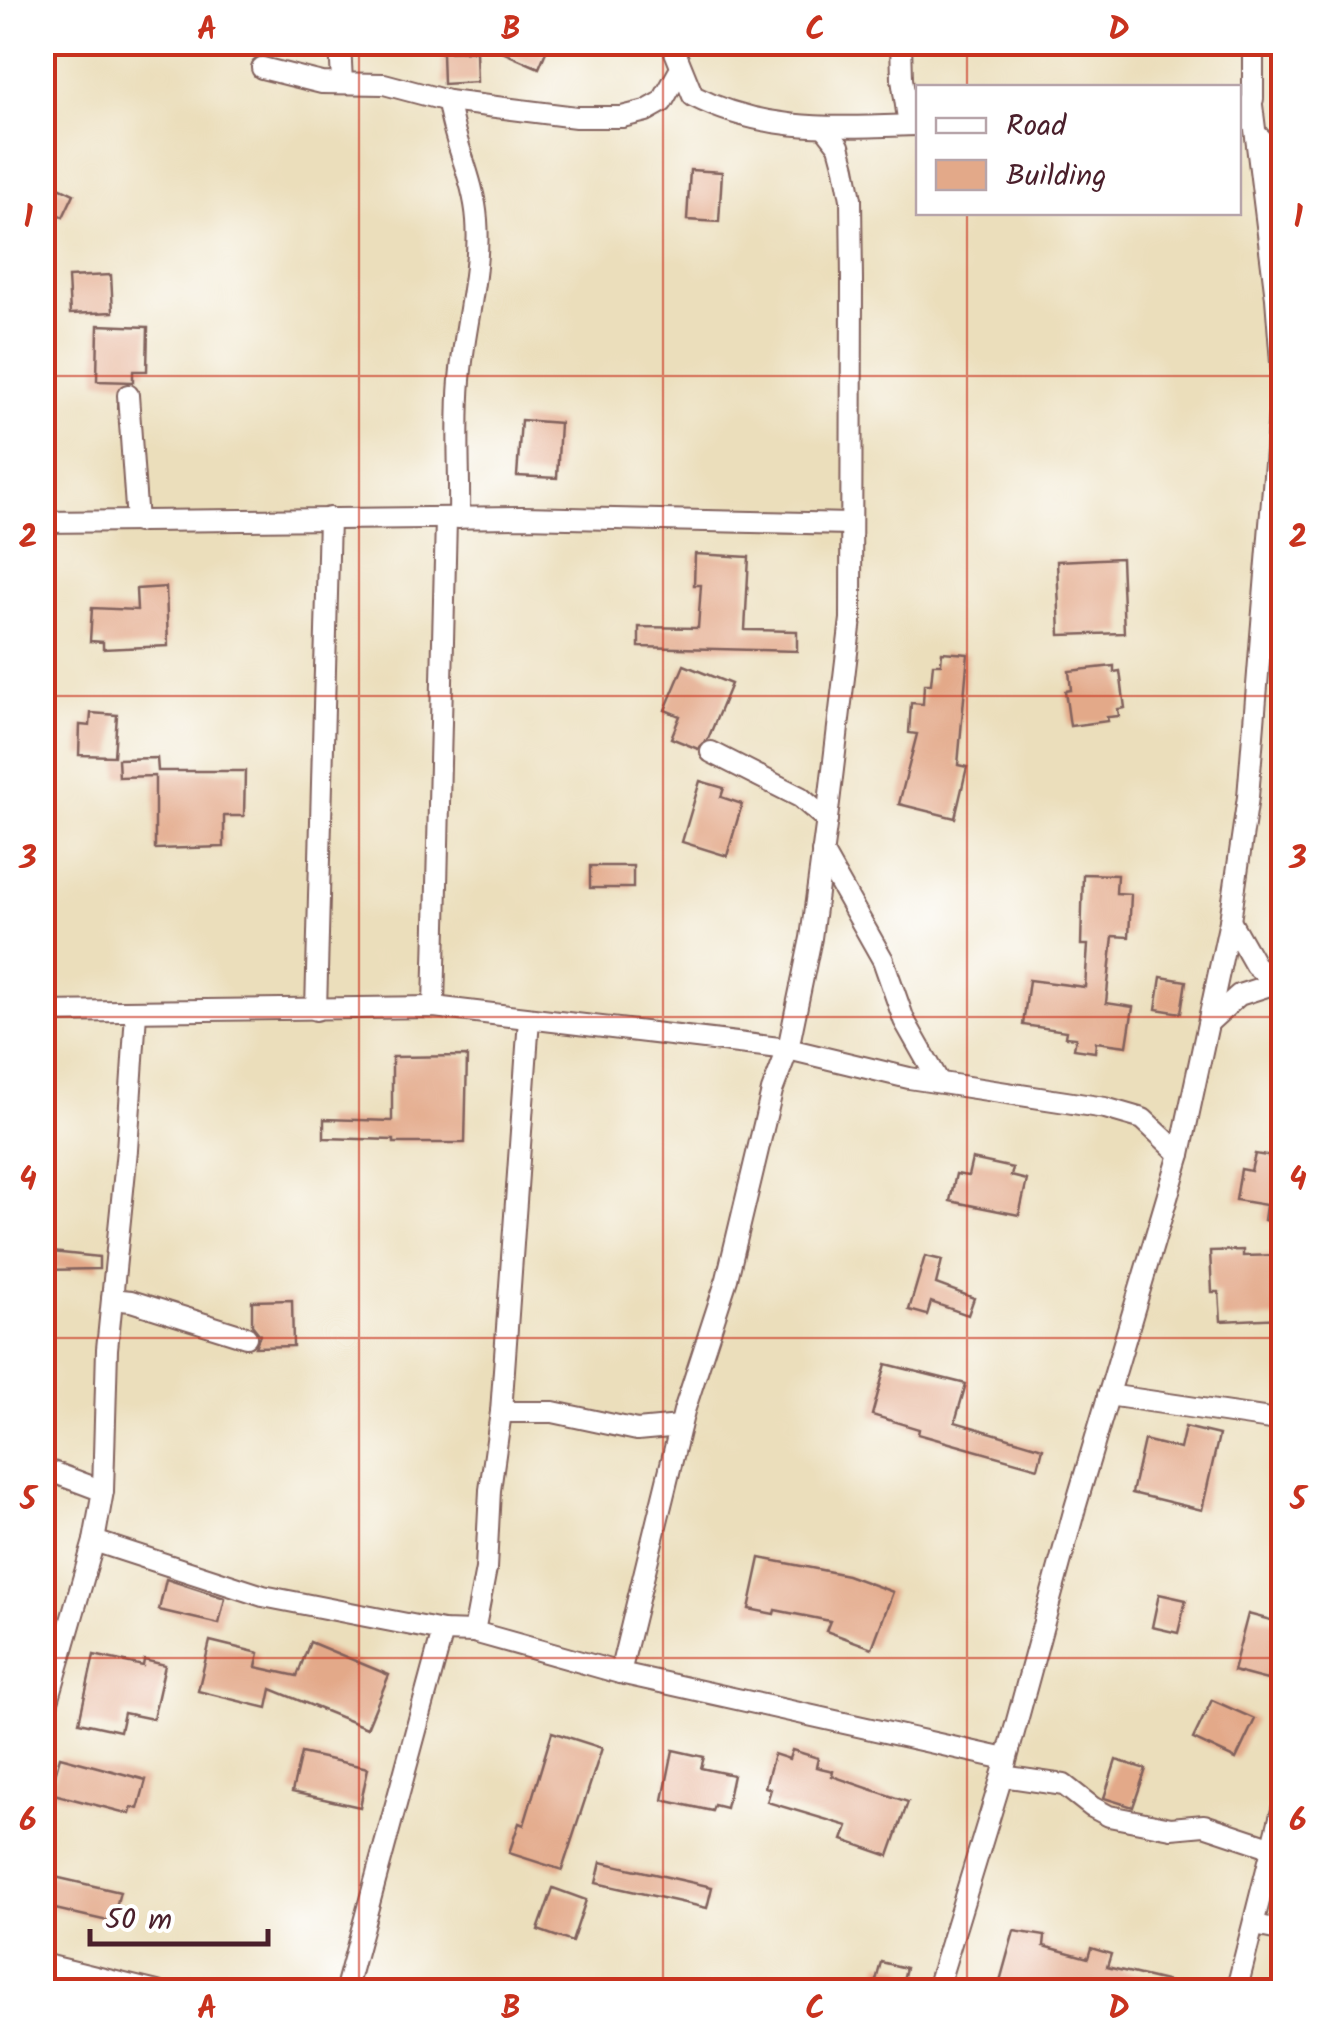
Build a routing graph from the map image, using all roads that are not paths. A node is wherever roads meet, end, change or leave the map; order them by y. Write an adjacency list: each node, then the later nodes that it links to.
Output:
1 (340, 42): 7 (street)
2 (671, 42): 6 (street)
3 (901, 42): 10 (street)
4 (1253, 42): 9 (street)
5 (262, 68): 7 (street)
6 (680, 70): 8 (street); 12 (street)
7 (342, 83): 8 (street)
8 (448, 101): 17 (street)
9 (1249, 120): 13 (street); 24 (street)
10 (914, 125): 11 (street)
11 (887, 126): 12 (street); 14 (street)
12 (826, 128): 14 (street)
13 (1284, 149)
14 (846, 168): 20 (street)
15 (128, 395): 19 (street)
16 (329, 518): 17 (street); 19 (street); 27 (street)
17 (453, 519): 20 (street); 26 (street)
18 (42, 522): 19 (street)
19 (137, 522)
20 (851, 524): 22 (street)
21 (711, 752): 22 (street)
22 (827, 820): 23 (street)
23 (822, 852): 32 (street); 33 (street)
24 (1230, 921): 25 (street); 31 (street)
25 (1278, 986): 31 (street)
26 (434, 1007): 27 (street); 30 (street)
27 (316, 1010): 29 (street)
28 (42, 1012): 29 (street)
29 (136, 1013): 35 (street)
30 (529, 1019): 32 (street); 38 (street)
31 (1208, 1023): 34 (street)
32 (788, 1049): 33 (street); 40 (street)
33 (939, 1082): 34 (street)
34 (1180, 1154): 37 (street)
35 (112, 1299): 36 (street); 42 (street)
36 (246, 1336)
37 (1108, 1395): 39 (street); 48 (street)
38 (501, 1412): 40 (street); 45 (street)
39 (1284, 1421)
40 (680, 1426): 46 (street)
41 (42, 1468): 42 (street)
42 (102, 1490): 43 (street)
43 (94, 1541): 44 (street); 47 (street)
44 (443, 1631): 45 (street); 55 (street)
45 (474, 1632): 46 (street)
46 (620, 1673): 48 (street)
47 (42, 1722)
48 (1004, 1768): 50 (street); 56 (street)
49 (1284, 1802): 50 (street)
50 (1270, 1847): 51 (street)
51 (1254, 1926): 52 (street); 57 (street)
52 (1284, 1931)
53 (42, 1964): 54 (street)
54 (157, 1992)
55 (345, 1992)
56 (936, 1992)
57 (1236, 1992)

